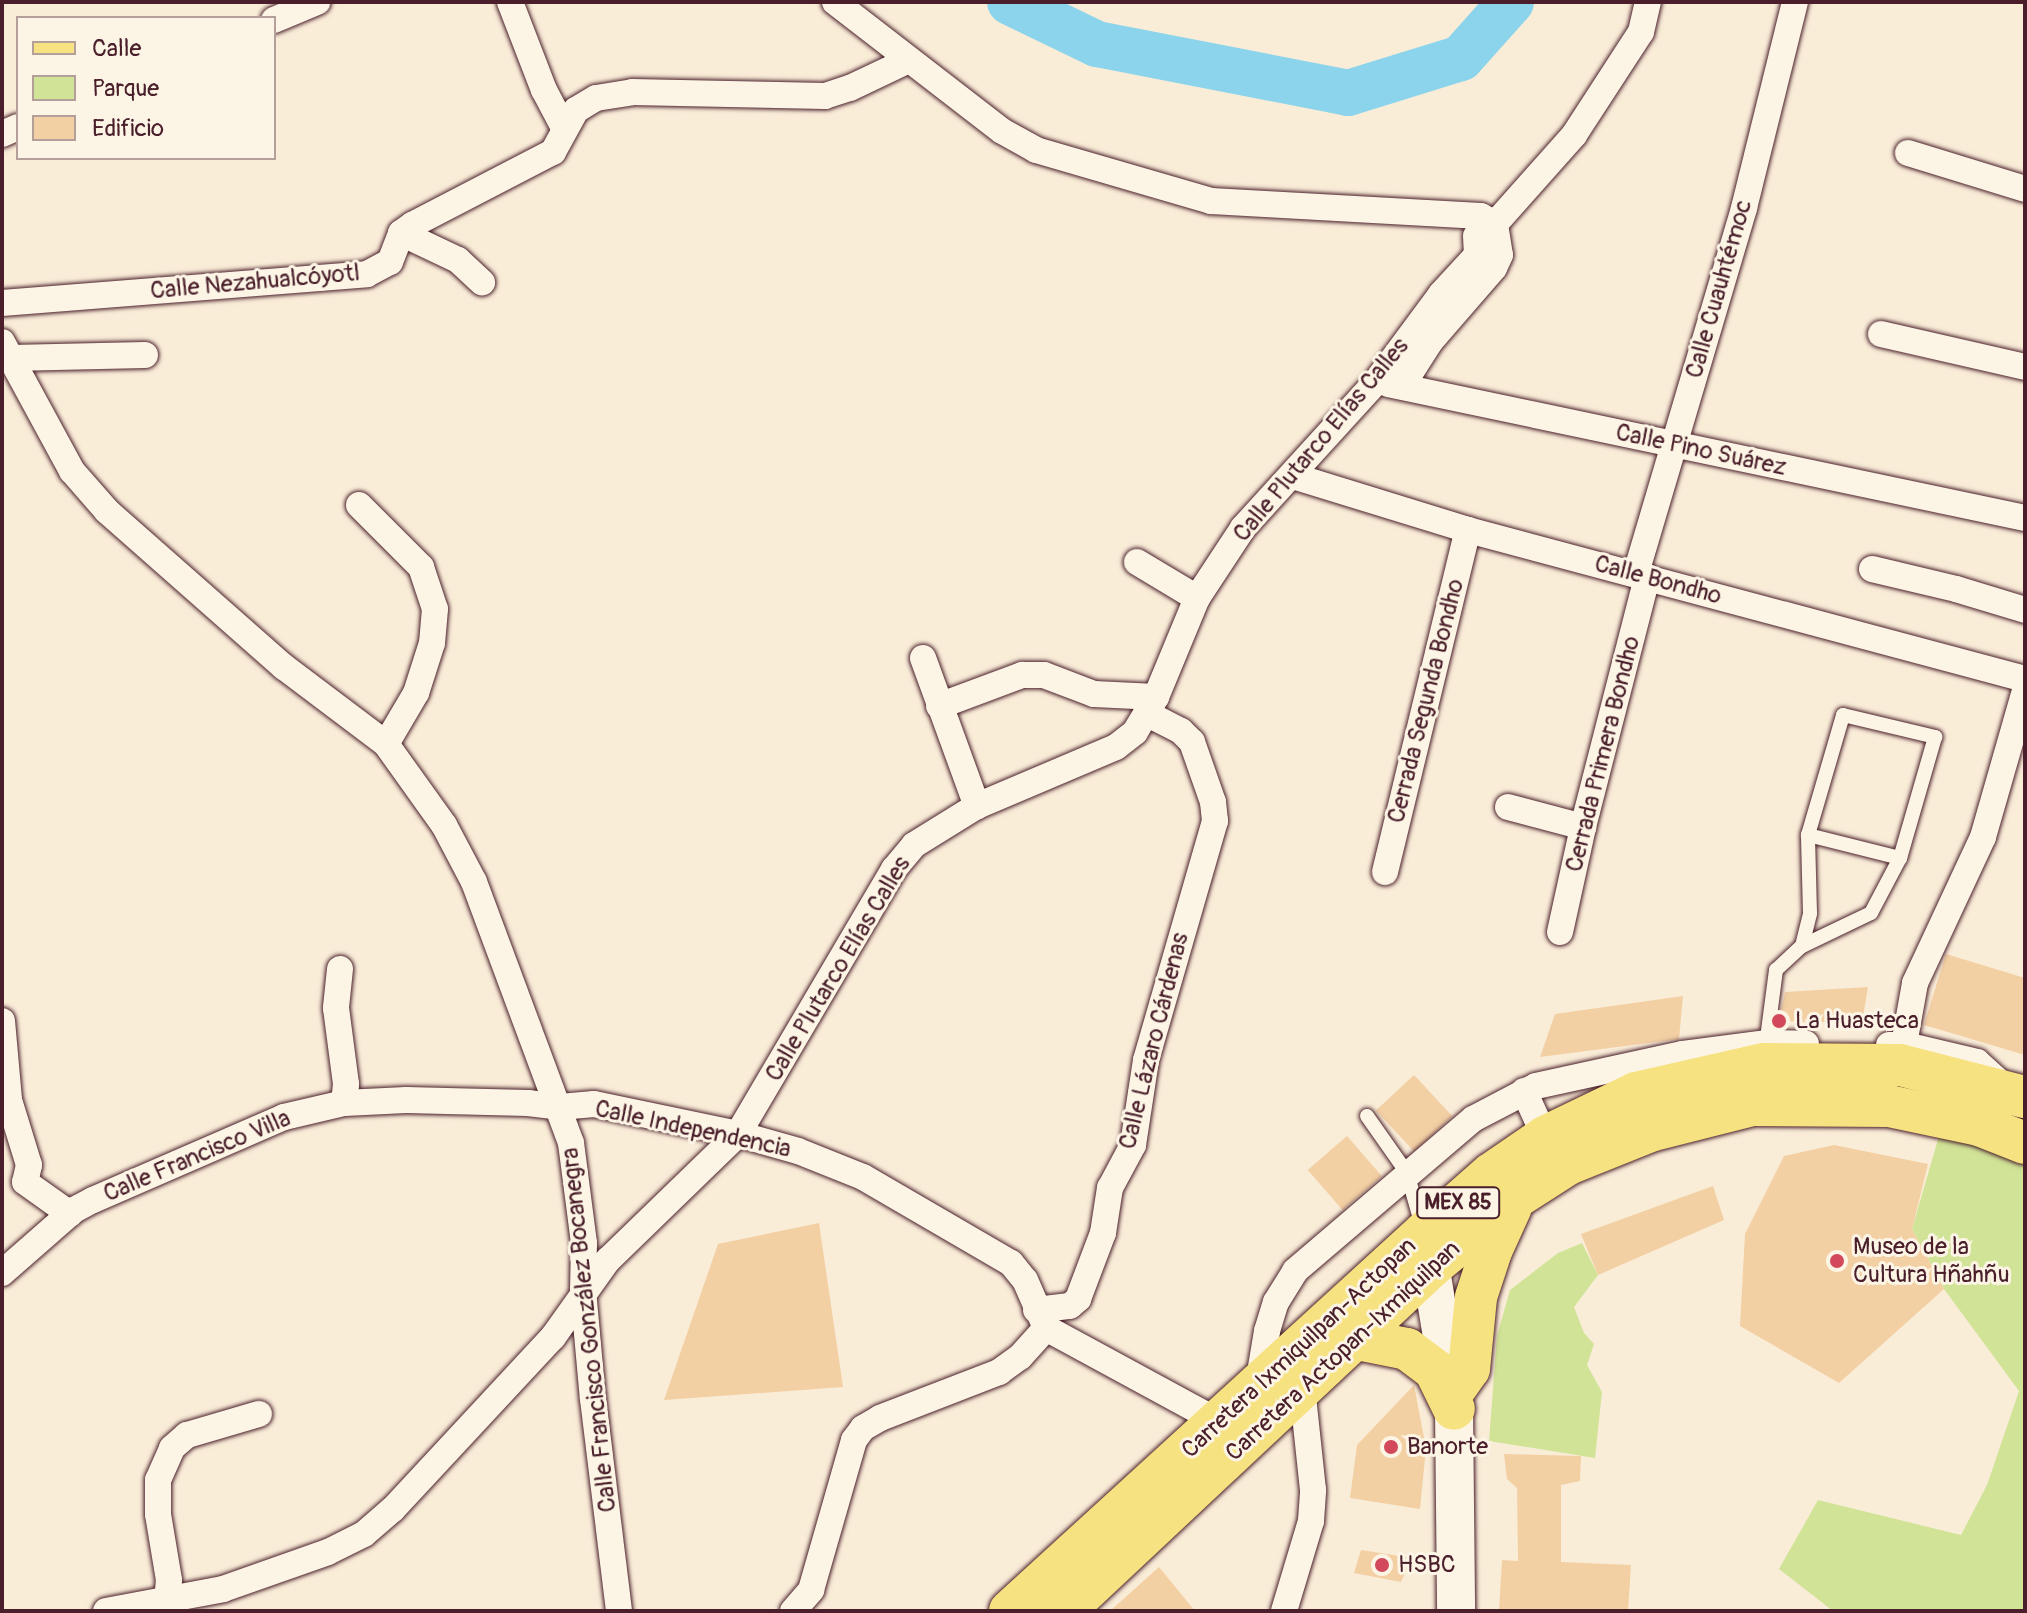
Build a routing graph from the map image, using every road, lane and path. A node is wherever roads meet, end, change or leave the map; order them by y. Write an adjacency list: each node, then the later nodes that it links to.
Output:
1 (317, 2): 6 (street)
2 (510, 2): 8 (street)
3 (835, 2): 7 (street)
4 (1648, 2): 11 (street, Calle Plutarco Elías Calles)
5 (1795, 2): 20 (street, Calle Cuauhtémoc)
6 (276, 19)
7 (909, 60): 8 (street); 11 (street)
8 (564, 128): 12 (street)
9 (1908, 153): 10 (street)
10 (2025, 189)
11 (1486, 230): 19 (street, Calle Plutarco Elías Calles)
12 (401, 233): 13 (street); 14 (street, Calle Nezahualcóyotl)
13 (482, 282)
14 (2, 303)
15 (1881, 334): 18 (street)
16 (6, 350): 17 (street); 35 (street, Calle Francisco González Bocanegra)
17 (145, 355)
18 (2025, 367)
19 (1389, 384): 20 (street, Calle Pino Suárez); 21 (street, Calle Plutarco Elías Calles)
20 (1674, 444): 23 (street, Calle Pino Suárez); 27 (street, Calle Cuauhtémoc)
21 (1293, 476): 24 (street, Calle Bondho); 28 (street, Calle Plutarco Elías Calles)
22 (359, 505): 35 (street)
23 (2025, 518)
24 (1468, 530): 27 (street, Calle Bondho); 41 (street, Cerrada Segunda Bondho)
25 (1137, 562): 28 (street)
26 (1872, 569): 29 (street)
27 (1642, 575): 31 (street, Calle Bondho); 38 (street, Cerrada Primera Bondho)
28 (1197, 598): 34 (street, Calle Plutarco Elías Calles)
29 (2025, 610)
30 (923, 658): 33 (street)
31 (2025, 679)
32 (2025, 691): 47 (street)
33 (939, 706): 34 (street); 36 (street)
34 (1152, 706): 36 (street, Calle Plutarco Elías Calles); 63 (street, Calle Lázaro Cárdenas)
35 (386, 744): 52 (street, Calle Francisco González Bocanegra)
36 (977, 806): 54 (street, Calle Plutarco Elías Calles)
37 (1508, 807): 38 (street)
38 (1583, 827): 42 (street, Cerrada Primera Bondho)
39 (1808, 835): 40 (lane); 40 (lane); 43 (lane)
40 (1900, 858): 43 (lane)
41 (1385, 872)
42 (1560, 932)
43 (1802, 946): 46 (lane)
44 (340, 969): 51 (street)
45 (2, 1021): 59 (street)
46 (1765, 1054): 47 (main road, Carretera Ixmiquilpan-Actopan / MEX 85); 48 (main road, Carretera Ixmiquilpan-Actopan / MEX 85)
47 (1903, 1055): 50 (main road, Carretera Ixmiquilpan-Actopan / MEX 85)
48 (1649, 1076): 49 (street); 55 (main road, Carretera Ixmiquilpan-Actopan / MEX 85)
49 (1524, 1091): 55 (street); 57 (street)
50 (2021, 1095)
51 (344, 1103): 52 (street, Calle Francisco Villa); 59 (street, Calle Francisco Villa)
52 (560, 1107): 54 (street, Calle Independencia); 62 (street, Calle Francisco González Bocanegra)
53 (1367, 1116): 57 (lane)
54 (738, 1134): 62 (street, Calle Plutarco Elías Calles); 63 (street, Calle Independencia)
55 (1545, 1137): 60 (main road, Carretera Ixmiquilpan-Actopan / MEX 85)
56 (2025, 1143): 58 (main road, Carretera Actopan-Ixmiquilpan / MEX 85)
57 (1407, 1173): 60 (lane); 65 (street)
58 (1515, 1198): 60 (main road, Carretera Actopan-Ixmiquilpan / MEX 85); 67 (main road)
59 (70, 1214): 61 (street, Calle Francisco Villa)
60 (1428, 1250): 64 (main road, Carretera Actopan-Ixmiquilpan / MEX 85); 65 (main road, Carretera Ixmiquilpan-Actopan / MEX 85); 67 (main road)
61 (2, 1273)
62 (583, 1290): 70 (street, Calle Plutarco Elías Calles); 72 (street, Calle Francisco González Bocanegra)
63 (1041, 1319): 69 (street); 73 (street)
64 (1357, 1339): 66 (main road, Carretera Actopan-Ixmiquilpan / MEX 85); 67 (main road)
65 (1258, 1386): 69 (main road, Carretera Ixmiquilpan-Actopan / MEX 85)
66 (1302, 1387): 75 (main road, Carretera Actopan-Ixmiquilpan / MEX 85); 76 (street)
67 (1453, 1401): 77 (main road)
68 (259, 1414): 70 (street)
69 (1219, 1422): 74 (main road, Carretera Ixmiquilpan-Actopan / MEX 85)
70 (167, 1602): 71 (street, Calle Plutarco Elías Calles)
71 (106, 1611)
72 (619, 1611)
73 (793, 1611)
74 (1010, 1611)
75 (1064, 1611)
76 (1284, 1611)
77 (1456, 1611)

